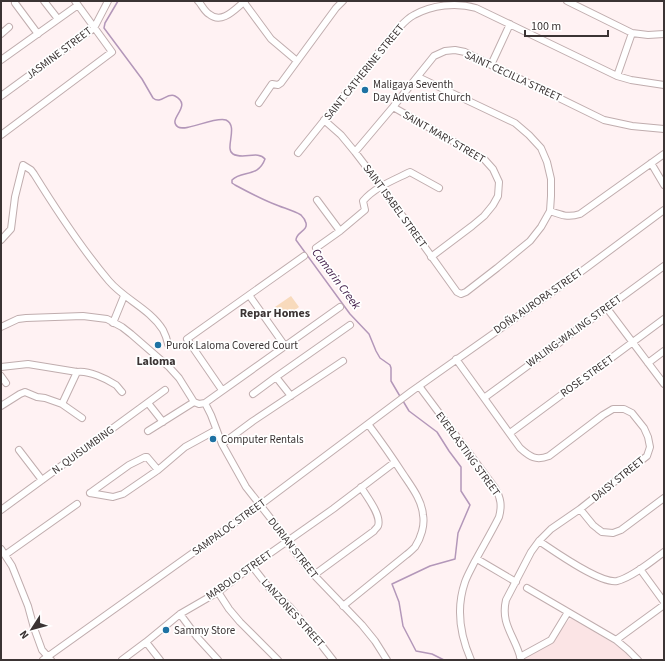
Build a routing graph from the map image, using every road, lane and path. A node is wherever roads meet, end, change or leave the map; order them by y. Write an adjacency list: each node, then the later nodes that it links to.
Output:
1 (44, 1): 10 (street)
2 (198, 1): 3 (street)
3 (244, 1): 19 (street)
4 (343, 1): 19 (street)
5 (567, 1): 14 (street)
6 (105, 2): 13 (street, JASMINE STREET)
7 (15, 3): 16 (street)
8 (76, 3): 10 (street); 13 (street)
9 (440, 3): 11 (street, SAINT CATHERINE STREET); 27 (street, SAINT CATHERINE STREET)
10 (58, 19): 16 (street)
11 (510, 24): 20 (street); 21 (street, SAINT CATHERINE STREET)
12 (9, 27): 15 (street)
13 (94, 28): 24 (street, JASMINE STREET); 29 (street)
14 (632, 33): 17 (street); 21 (street)
15 (1, 34)
16 (38, 34): 18 (street)
17 (664, 34)
18 (2, 57)
19 (297, 61): 25 (street)
20 (491, 65): 22 (street, SAINT CECILLA STREET); 28 (street, SAINT CECILLA STREET)
21 (617, 76): 23 (street, SAINT CATHERINE STREET)
22 (418, 77): 26 (street, SAINT CECILLA STREET); 39 (street)
23 (664, 85)
24 (1, 96)
25 (259, 103)
26 (393, 107): 30 (street, SAINT CECILLA STREET); 44 (street, SAINT MARY STREET)
27 (324, 120): 30 (street, SAINT ISABEL STREET); 31 (street, SAINT CATHERINE STREET)
28 (664, 129)
29 (1, 135)
30 (355, 152): 34 (street, SAINT ISABEL STREET)
31 (298, 153)
32 (664, 154): 33 (street)
33 (651, 163): 35 (street); 39 (street)
34 (382, 186): 36 (street); 40 (street); 44 (street, SAINT ISABEL STREET)
35 (664, 186)
36 (439, 188)
37 (317, 200): 40 (street)
38 (664, 210): 58 (street, DOÑA AURORA STREET)
39 (550, 211): 44 (street, SAINT ISABEL STREET)
40 (340, 230): 42 (street)
41 (1, 240): 47 (street)
42 (316, 248)
43 (304, 256): 46 (street)
44 (431, 257)
45 (664, 266): 49 (street, WALING-WALING STREET)
46 (249, 295): 56 (street); 69 (street)
47 (124, 296): 51 (street); 55 (street)
48 (340, 307): 56 (street)
49 (606, 307): 54 (street); 74 (street, WALING-WALING STREET)
50 (664, 320): 54 (street, ROSE STREET)
51 (113, 323): 53 (street); 75 (street)
52 (350, 325): 64 (street)
53 (1, 327)
54 (632, 343): 60 (street); 85 (street, ROSE STREET)
55 (168, 344)
56 (285, 346): 69 (street)
57 (664, 350): 60 (street)
58 (456, 359): 67 (street, DOÑA AURORA STREET); 74 (street, DAISY STREET)
59 (343, 361): 73 (street)
60 (648, 363): 66 (street)
61 (1, 367): 62 (street)
62 (77, 372): 71 (street); 78 (street)
63 (1, 376): 65 (street)
64 (276, 377): 72 (street); 73 (street)
65 (6, 383)
66 (664, 384)
67 (419, 386): 70 (street, DOÑA AURORA STREET); 101 (street, EVERLASTING STREET)
68 (165, 390): 76 (street, N. QUISUMBING)
69 (222, 390): 77 (street)
70 (412, 391): 82 (street, SAMPALOC STREET)
71 (122, 392)
72 (253, 394)
73 (291, 396): 86 (street)
74 (484, 398): 85 (street, DAISY STREET)
75 (194, 402): 77 (street); 81 (street)
76 (148, 403): 81 (street); 90 (street, N. QUISUMBING)
77 (205, 403): 83 (street, DURIAN STREET)
78 (62, 404): 79 (street); 80 (street)
79 (1, 406)
80 (82, 418)
81 (163, 422): 84 (street)
82 (368, 424): 88 (street); 94 (street, SAMPALOC STREET)
83 (216, 430): 86 (street, DURIAN STREET); 89 (street)
84 (148, 431)
85 (510, 433): 95 (street, DAISY STREET)
86 (222, 444): 94 (street, DURIAN STREET)
87 (19, 450): 90 (street)
88 (395, 462): 91 (street, MABOLO STREET); 110 (street)
89 (158, 470): 89 (street)
90 (42, 480): 96 (street, N. QUISUMBING)
91 (360, 488): 98 (street, MABOLO STREET); 104 (street)
92 (664, 498): 95 (street)
93 (78, 504): 99 (street)
94 (260, 505): 98 (street, DURIAN STREET); 116 (street, SAMPALOC STREET)
95 (580, 509): 97 (street, DAISY STREET)
96 (1, 510)
97 (539, 540): 103 (street); 105 (street, DAISY STREET)
98 (287, 541): 102 (street, MABOLO STREET); 104 (street, DURIAN STREET)
99 (3, 552): 116 (street)
100 (664, 552): 103 (street)
101 (477, 558): 105 (street); 123 (street, EVERLASTING STREET)
102 (252, 566): 107 (street, MABOLO STREET); 121 (street, LANZONES STREET)
103 (640, 569): 108 (street)
104 (314, 575): 110 (street, DURIAN STREET)
105 (516, 582): 115 (street, DAISY STREET)
106 (527, 588): 111 (street)
107 (218, 592): 112 (street, MABOLO STREET); 120 (street)
108 (664, 602)
109 (664, 605): 113 (street)
110 (343, 606): 122 (street, DURIAN STREET)
111 (568, 612): 113 (street); 115 (street)
112 (180, 614): 114 (street, MABOLO STREET); 119 (street)
113 (616, 640): 124 (street)
114 (146, 642): 117 (street, MABOLO STREET); 118 (street)
115 (520, 658)
116 (47, 659)
117 (122, 660)
118 (160, 660)
119 (218, 660)
120 (278, 660)
121 (333, 660)
122 (387, 660)
123 (471, 660)
124 (638, 660)

